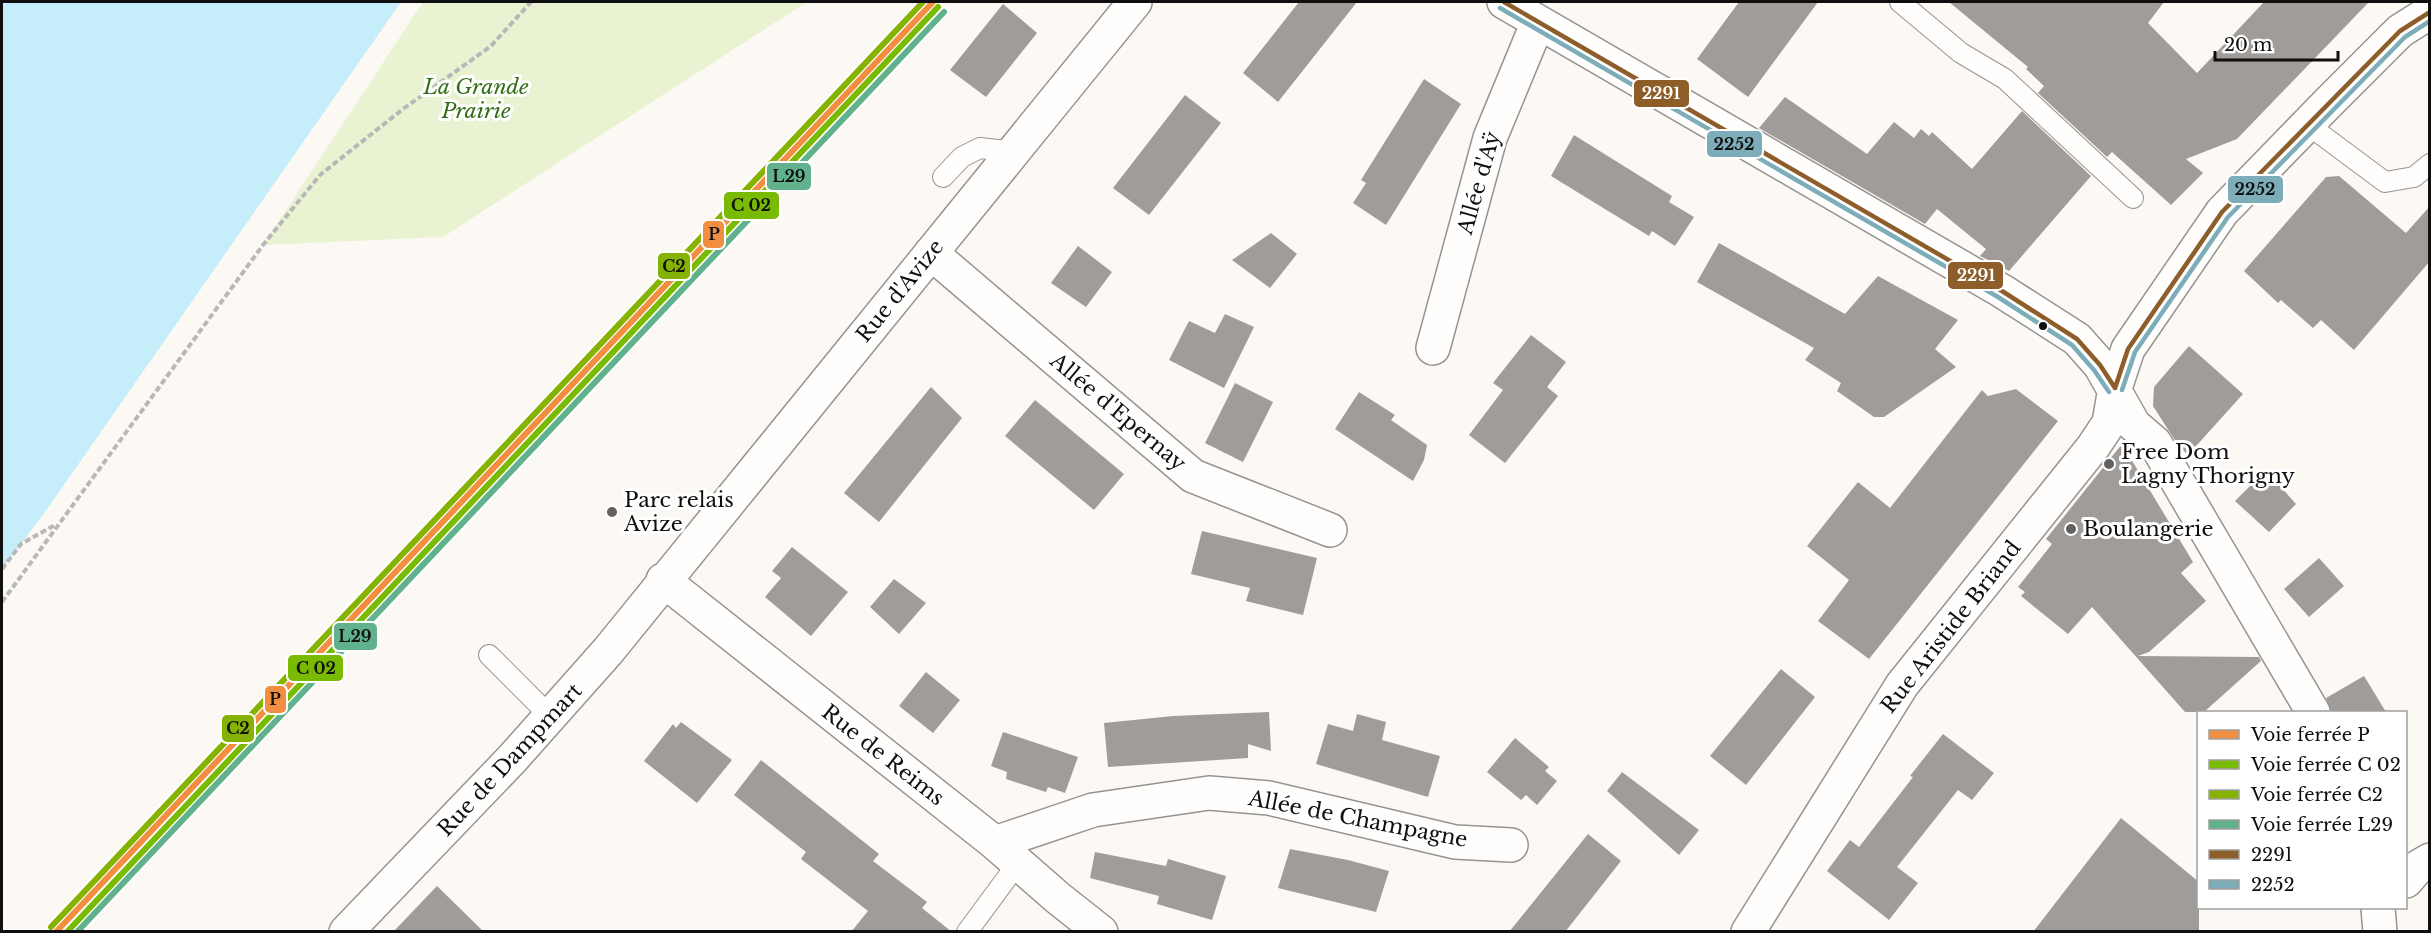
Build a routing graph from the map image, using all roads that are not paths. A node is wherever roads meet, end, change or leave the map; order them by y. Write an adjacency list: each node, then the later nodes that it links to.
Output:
1 (1135, 2): 7 (street, Rue d'Avize)
2 (1504, 2): 5 (street)
3 (1900, 2): 10 (lane)
4 (2430, 12): 6 (street, Rue Aristide Briand)
5 (1538, 22): 12 (street, Allée d'Aÿ); 13 (street)
6 (2307, 124): 8 (lane); 13 (street, Rue Aristide Briand)
7 (1014, 152): 9 (lane); 11 (street, Rue d'Avize)
8 (2430, 164)
9 (943, 177)
10 (2133, 198)
11 (931, 253): 14 (street, Allée d'Epernay); 15 (street, Rue d'Avize)
12 (1433, 348)
13 (2115, 388): 17 (street); 26 (street, Rue Aristide Briand)
14 (1330, 530)
15 (663, 580): 18 (street, Rue de Dampmart); 20 (street, Rue de Reims)
16 (489, 654): 18 (lane)
17 (2312, 711)
18 (551, 717): 23 (street, Rue de Dampmart)
19 (1511, 845): 20 (street, Allée de Champagne)
20 (1006, 853): 24 (lane); 25 (street, Rue de Reims)
21 (2430, 860): 22 (street)
22 (2407, 880)
23 (346, 932)
24 (967, 932)
25 (1101, 932)
26 (1748, 932)

